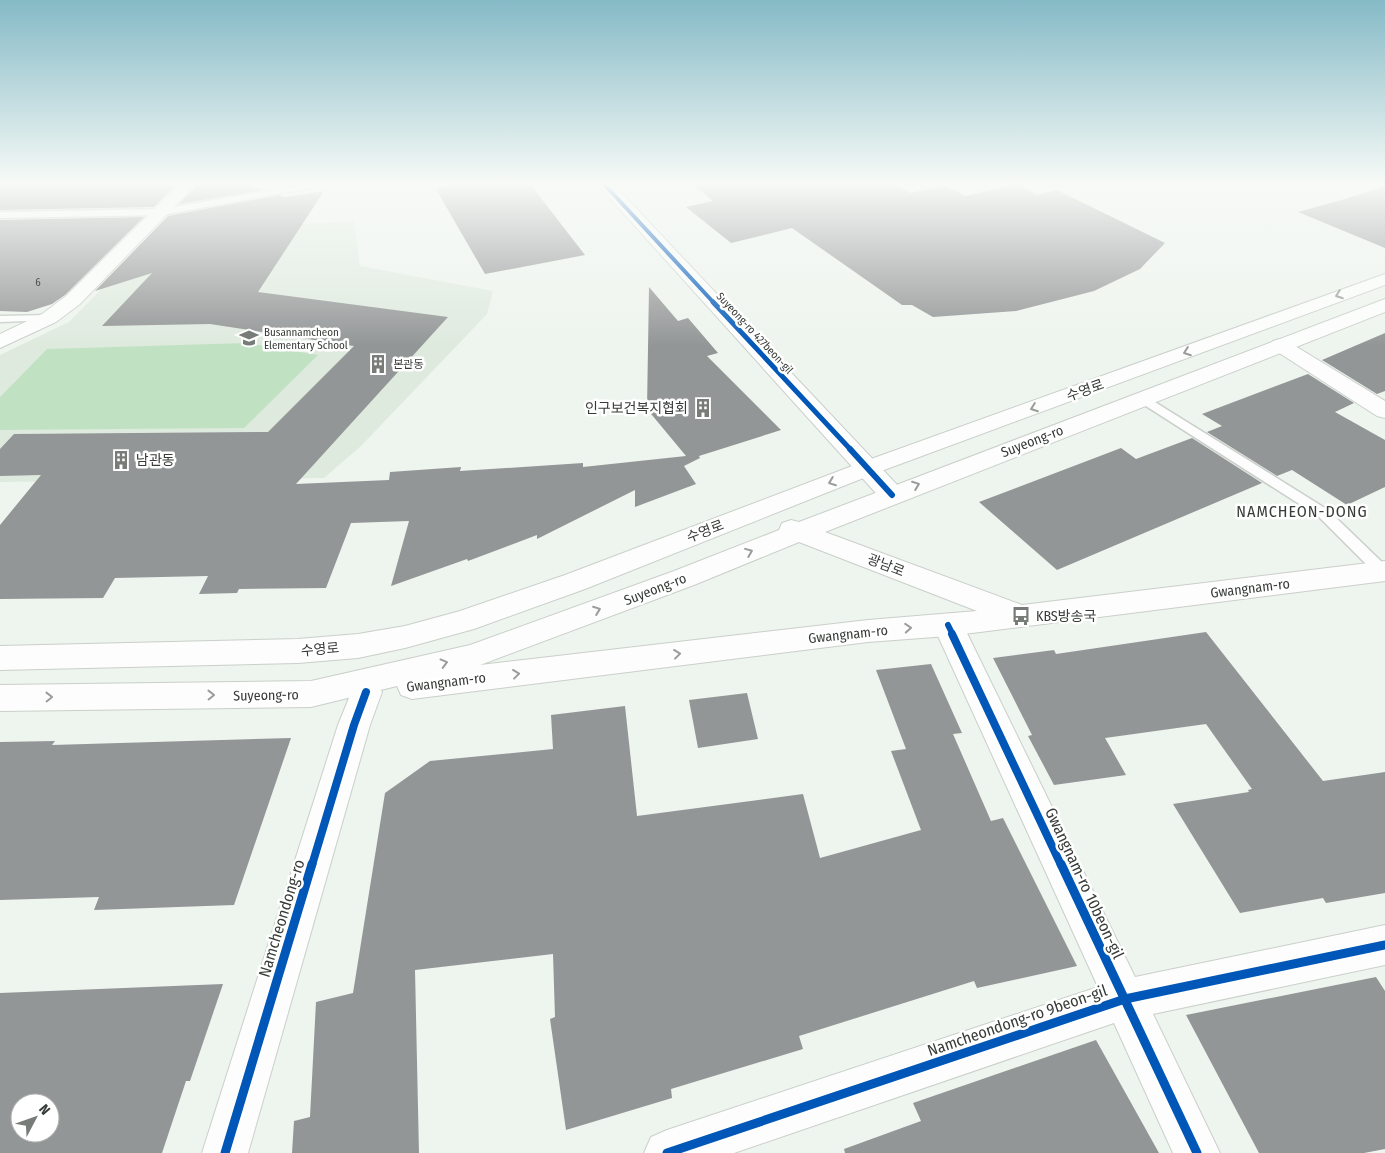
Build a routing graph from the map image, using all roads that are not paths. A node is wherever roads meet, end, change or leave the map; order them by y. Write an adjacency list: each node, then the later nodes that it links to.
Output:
1 (136, 238): 5 (main road)
2 (654, 238): 11 (main road, Suyeong-ro 427beon-gil)
3 (1385, 279): 11 (main road, 수영로, one-way to 11)
4 (1385, 305): 8 (main road, Suyeong-ro)
5 (49, 318): 6 (lane); 7 (main road)
6 (0, 319)
7 (0, 342)
8 (1280, 345): 9 (main road, Suyeong-ro); 10 (main road)
9 (1142, 398): 12 (main road, Suyeong-ro, one-way to 9); 15 (lane)
10 (1385, 410)
11 (868, 468): 12 (main road, Suyeong-ro 427beon-gil); 13 (main road, 수영로, one-way to 13)
12 (892, 495): 14 (main road, Suyeong-ro)
13 (750, 514): 14 (main road, 광남로); 18 (main road, 수영로)
14 (800, 532): 16 (main road, 광남로); 20 (main road, Suyeong-ro, one-way to 14)
15 (1383, 571): 16 (main road, Gwangnam-ro)
16 (1022, 616): 17 (main road, Gwangnam-ro)
17 (948, 625): 19 (main road, Gwangnam-ro, one-way to 17); 23 (main road, Gwangnam-ro 10beon-gil)
18 (0, 658)
19 (366, 692): 20 (main road, Gwangnam-ro); 24 (main road, Namcheondong-ro)
20 (311, 694): 21 (main road, Suyeong-ro, one-way to 20)
21 (0, 698)
22 (1385, 946): 23 (main road, Namcheondong-ro 9beon-gil)
23 (1125, 999): 25 (main road, Namcheondong-ro 9beon-gil); 26 (main road, Gwangnam-ro 10beon-gil)
24 (225, 1153)
25 (667, 1153)
26 (1197, 1153)

